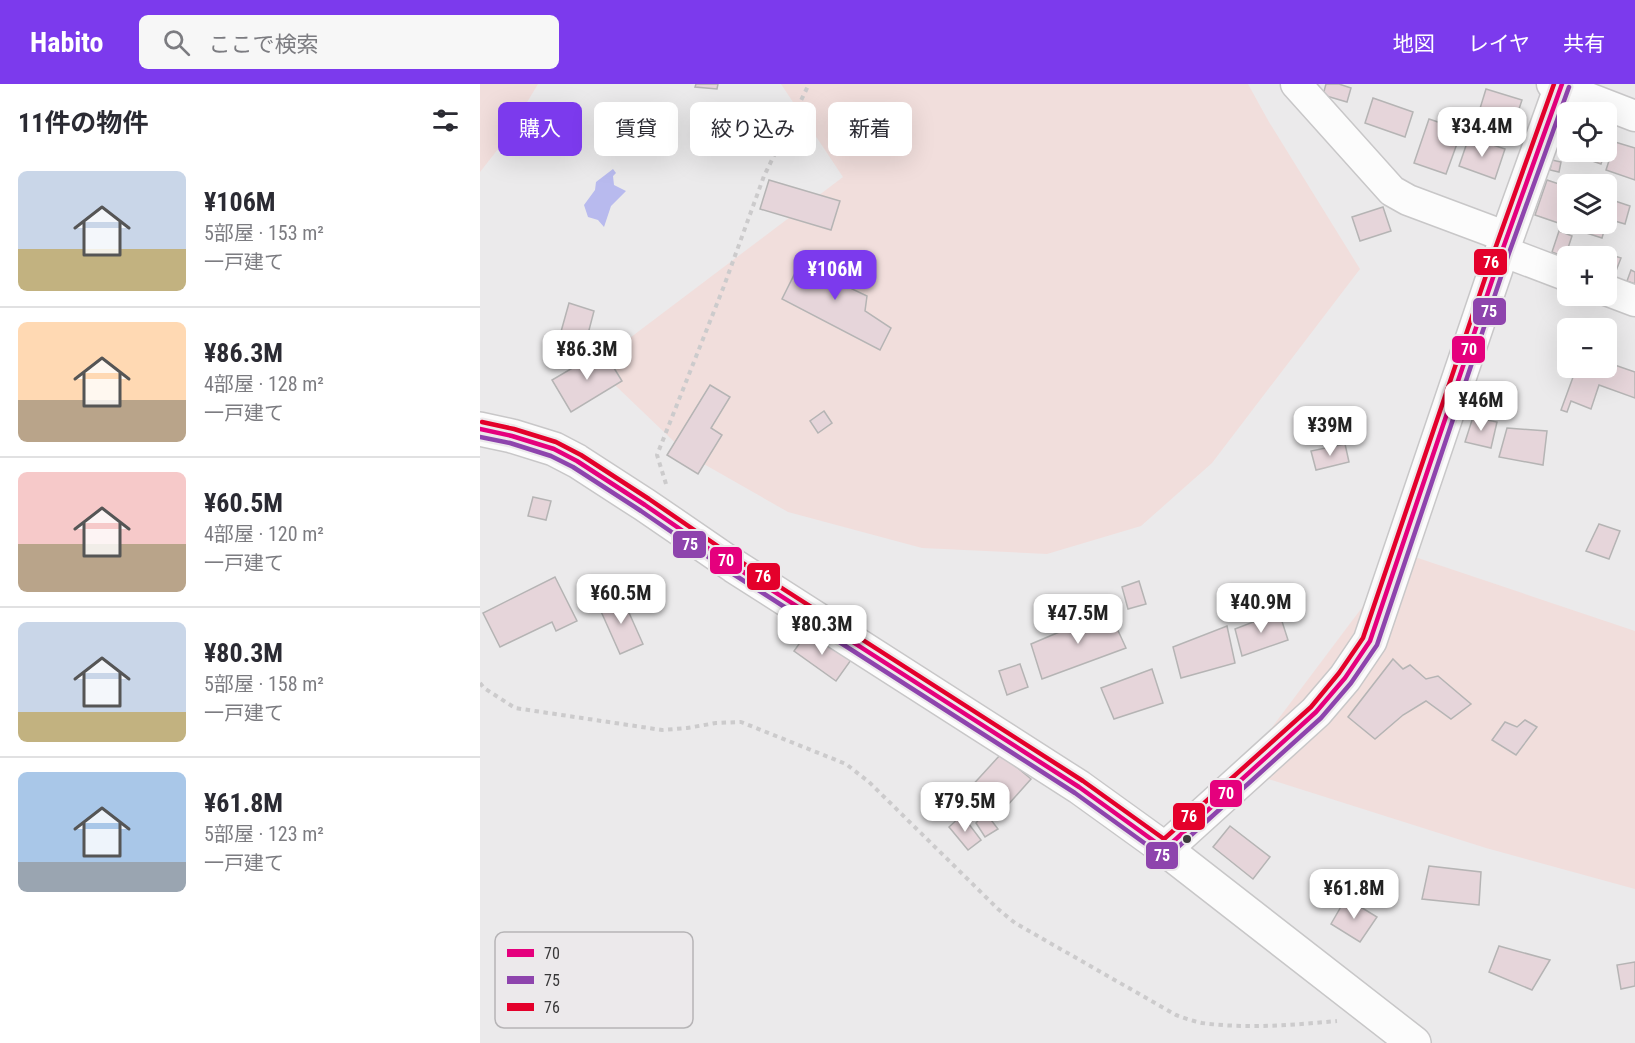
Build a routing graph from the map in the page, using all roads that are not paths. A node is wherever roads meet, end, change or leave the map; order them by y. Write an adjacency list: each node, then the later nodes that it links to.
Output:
1 (1296, 84): 4 (street)
2 (1558, 85): 3 (street); 4 (street)
3 (1635, 116)
4 (1505, 244): 5 (street); 9 (street)
5 (1557, 270)
6 (1617, 294): 7 (street)
7 (1635, 301)
8 (480, 429): 9 (street)
9 (1165, 849): 10 (street)
10 (1414, 1043)

